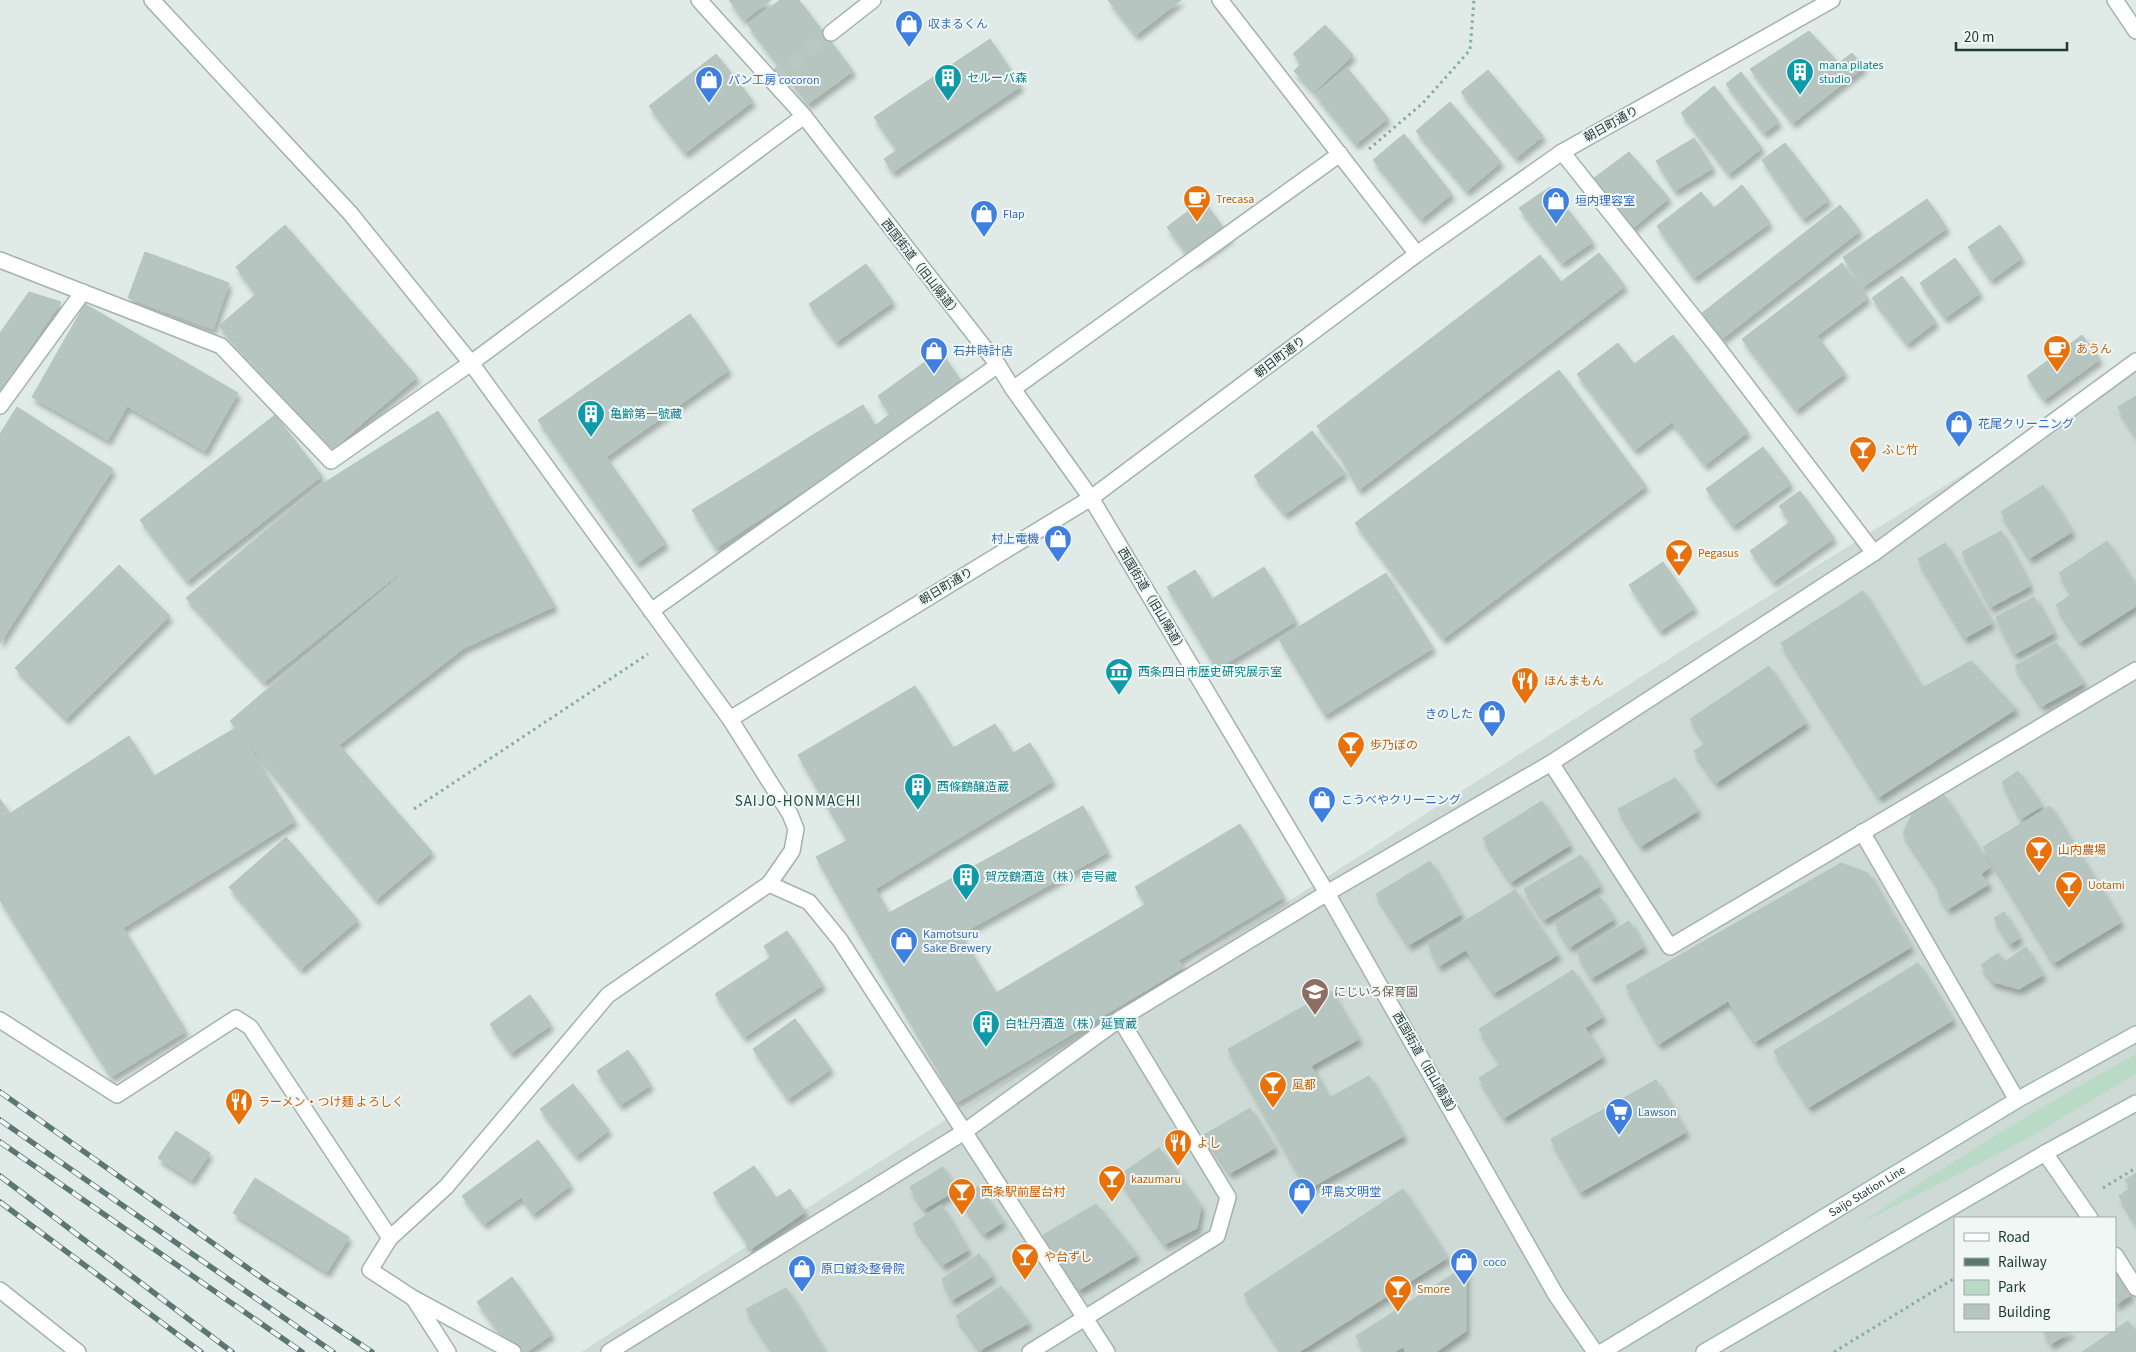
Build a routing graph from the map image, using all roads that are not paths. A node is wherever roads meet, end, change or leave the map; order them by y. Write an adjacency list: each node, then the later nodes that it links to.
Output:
1 (152, 0): 16 (street)
2 (699, 0): 9 (street, 西国街道（旧山陽道）)
3 (873, 0): 8 (street)
4 (1832, 0): 10 (street, 朝日町通り)
5 (2115, 0): 7 (street)
6 (1227, 2): 11 (street)
7 (2136, 31)
8 (831, 33)
9 (804, 116): 16 (street); 17 (street, 西国街道（旧山陽道）)
10 (1562, 152): 12 (street, 朝日町通り); 21 (street)
11 (1344, 160): 12 (street); 18 (street)
12 (1417, 254): 20 (street, 朝日町通り)
13 (0, 260): 14 (street)
14 (83, 292): 16 (street); 19 (street)
15 (2136, 361): 21 (street)
16 (471, 363): 22 (street)
17 (998, 365): 18 (street, 西国街道（旧山陽道）); 22 (street)
18 (1013, 389): 20 (street, 西国街道（旧山陽道）)
19 (0, 406)
20 (1091, 498): 24 (street, 朝日町通り); 28 (street, 西国街道（旧山陽道）)
21 (1874, 553): 25 (street)
22 (651, 611): 24 (street)
23 (2136, 670): 26 (street)
24 (730, 719): 27 (street)
25 (1551, 763): 26 (street); 28 (street)
26 (1862, 832): 32 (street)
27 (769, 884): 34 (street); 37 (street)
28 (1327, 893): 30 (street); 49 (street, 西国街道（旧山陽道）)
29 (0, 1020): 37 (street)
30 (1120, 1020): 34 (street); 42 (street)
31 (2136, 1034): 32 (street, Saijo Station Line)
32 (2017, 1100): 50 (street, Saijo Station Line)
33 (2136, 1103): 35 (street)
34 (964, 1132): 42 (street); 46 (street)
35 (2046, 1153): 36 (street); 51 (street)
36 (2089, 1217)
37 (390, 1238): 41 (street)
38 (2116, 1257): 39 (street)
39 (2136, 1288)
40 (0, 1290): 43 (street)
41 (413, 1298): 44 (street); 45 (street)
42 (1085, 1318): 47 (street); 48 (street)
43 (78, 1352)
44 (448, 1352)
45 (513, 1352)
46 (609, 1352)
47 (1030, 1352)
48 (1107, 1352)
49 (1595, 1352)
50 (1602, 1352)
51 (1704, 1352)

